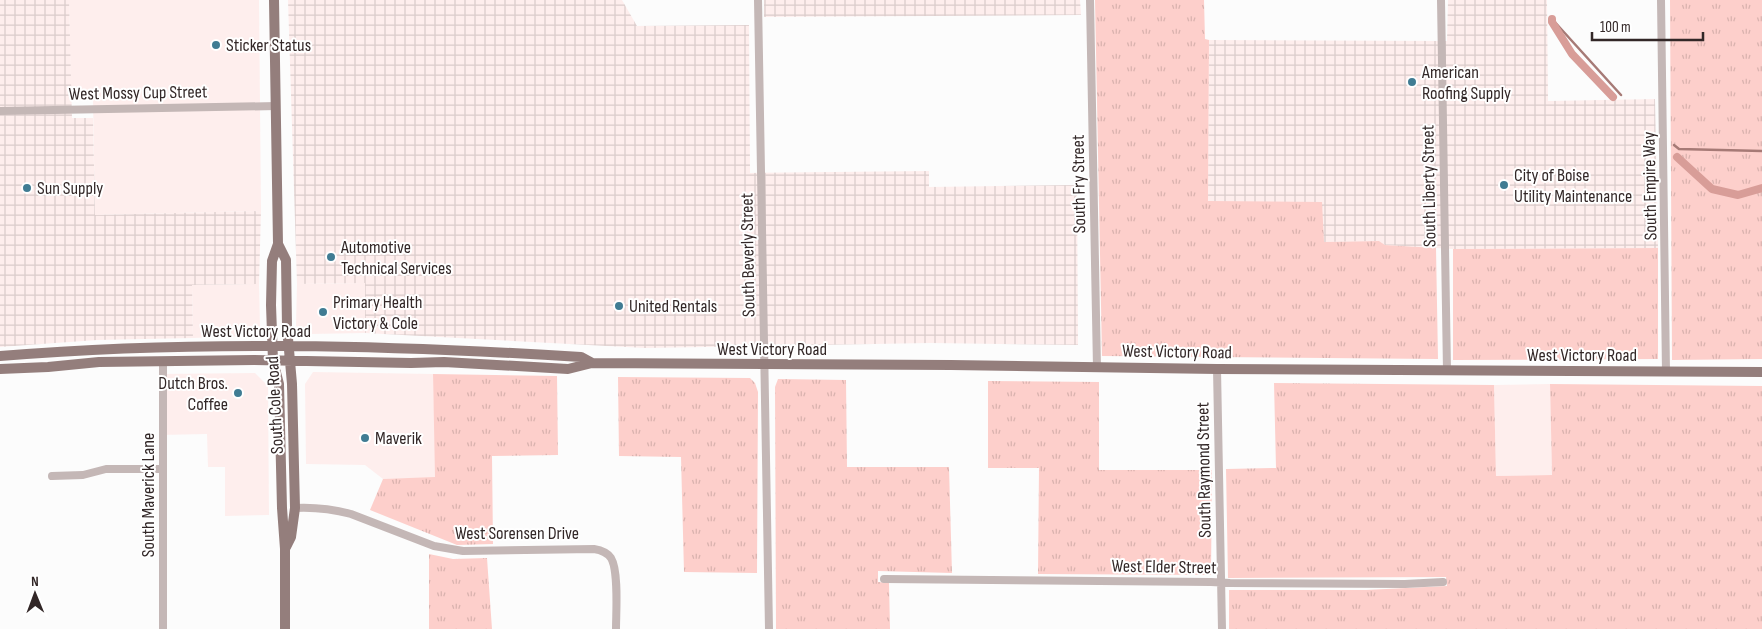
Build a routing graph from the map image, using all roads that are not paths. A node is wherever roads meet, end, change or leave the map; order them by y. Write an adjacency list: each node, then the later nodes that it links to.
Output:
1 (274, 0): 6 (main road, South Cole Road)
2 (758, 0): 20 (street, South Beverly Street)
3 (1090, 0): 22 (street, South Fry Street)
4 (1441, 0): 24 (street, South Liberty Street)
5 (1661, 0): 25 (street, South Empire Way)
6 (276, 106): 7 (street, West Mossy Cup Street); 8 (main road, South Cole Road)
7 (0, 111)
8 (278, 244): 9 (main road, South Cole Road); 10 (main road, South Cole Road)
9 (272, 346): 10 (main road, West Victory Road); 11 (main road, West Victory Road); 15 (main road, South Cole Road)
10 (289, 346): 14 (main road, West Victory Road); 16 (main road, South Cole Road)
11 (48, 352): 12 (main road, West Victory Road); 21 (main road, West Victory Road)
12 (18, 354): 13 (main road, West Victory Road); 21 (main road, West Victory Road)
13 (0, 356)
14 (553, 356): 18 (main road, West Victory Road); 19 (main road, West Victory Road)
15 (274, 361): 16 (main road, West Victory Road); 17 (main road, West Victory Road); 29 (main road, South Cole Road)
16 (290, 361): 19 (main road, West Victory Road); 30 (main road, South Cole Road)
17 (163, 362): 21 (main road, West Victory Road); 27 (street, South Maverick Lane)
18 (592, 363): 19 (main road, West Victory Road); 20 (main road, West Victory Road)
19 (510, 365)
20 (764, 365): 22 (main road, West Victory Road); 38 (street, South Beverly Street)
21 (2, 366)
22 (1097, 368): 23 (main road, West Victory Road)
23 (1217, 369): 24 (main road, West Victory Road); 34 (street, South Raymond Street)
24 (1447, 371): 25 (main road, West Victory Road)
25 (1666, 372): 26 (main road, West Victory Road)
26 (1762, 372)
27 (162, 469): 28 (street); 35 (street, South Maverick Lane)
28 (52, 476)
29 (282, 482): 30 (main road, South Cole Road); 31 (main road, South Cole Road)
30 (295, 508): 31 (main road, South Cole Road); 37 (street, West Sorensen Drive)
31 (285, 549): 36 (main road, South Cole Road)
32 (884, 579): 34 (street, West Elder Street)
33 (1443, 582): 34 (street, West Elder Street)
34 (1221, 583): 39 (street, South Raymond Street)
35 (163, 629)
36 (285, 629)
37 (616, 629)
38 (769, 629)
39 (1222, 629)

